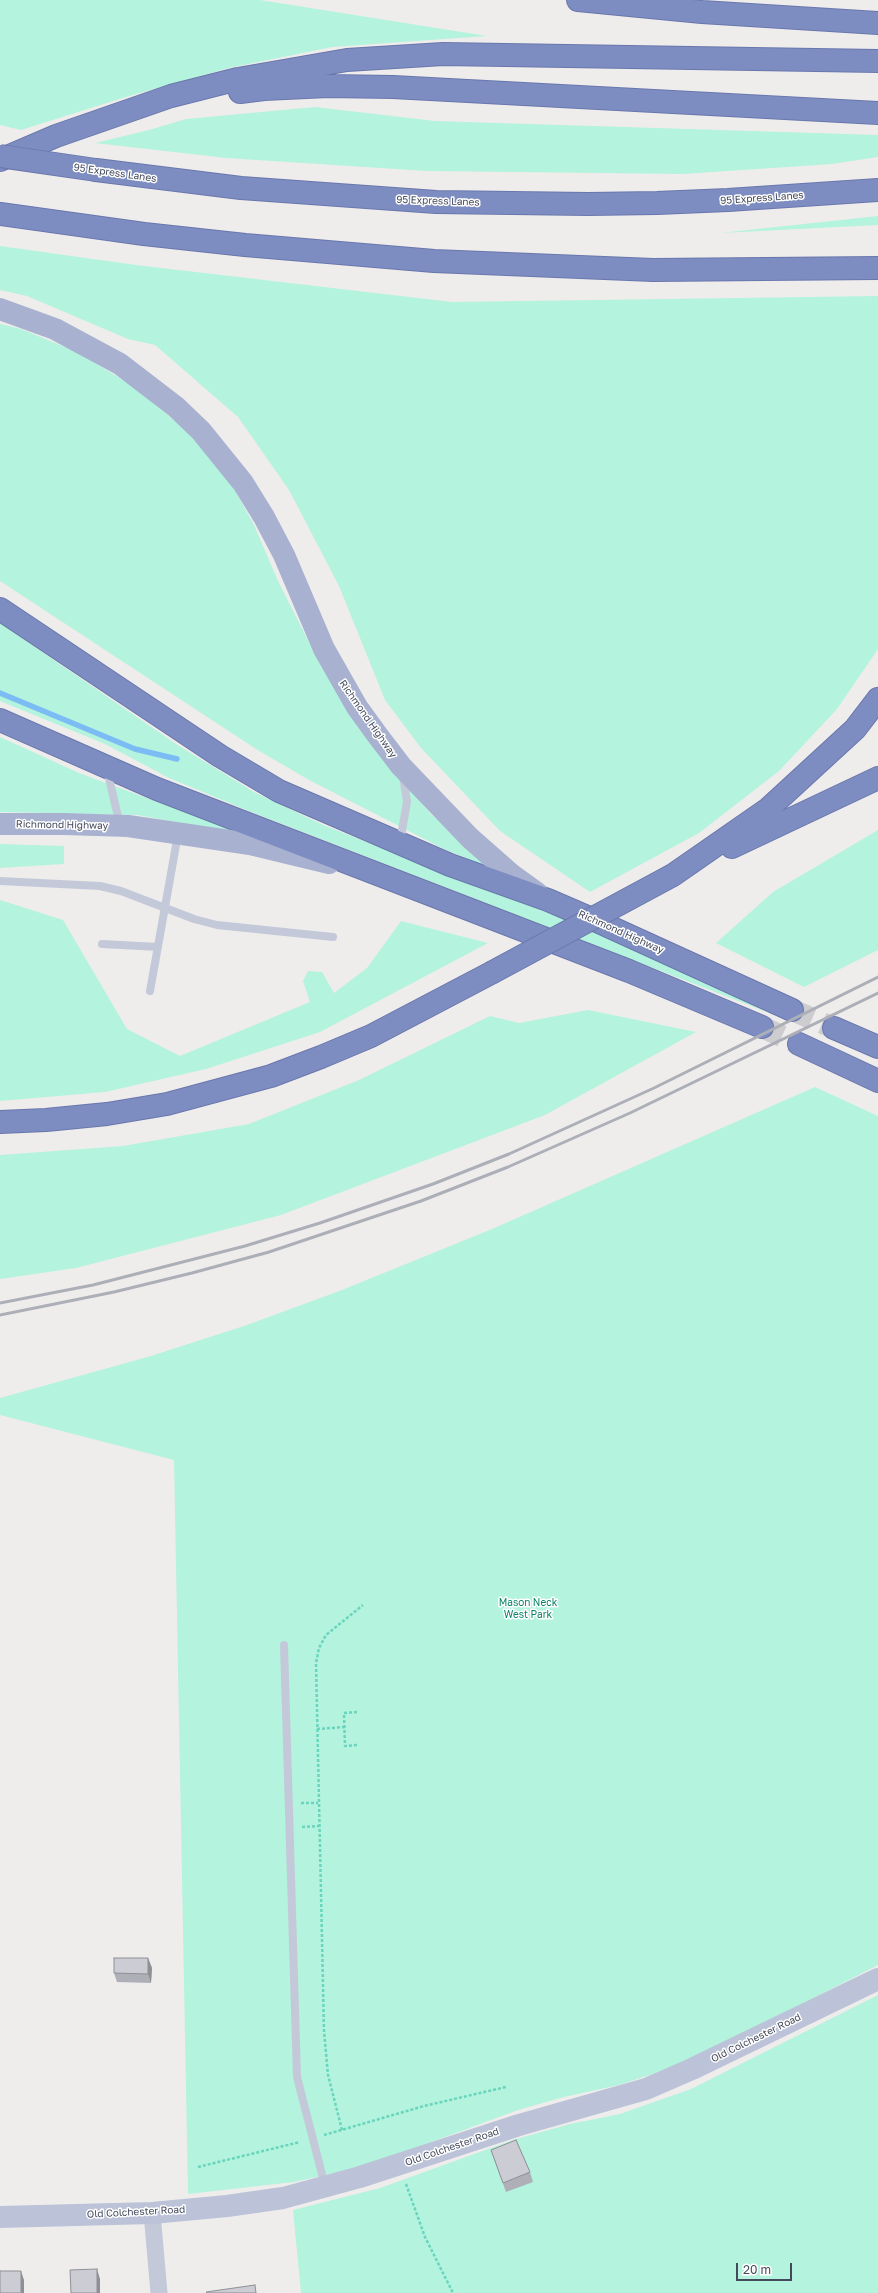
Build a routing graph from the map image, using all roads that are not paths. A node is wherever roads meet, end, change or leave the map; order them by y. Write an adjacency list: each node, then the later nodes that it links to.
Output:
1 (578, 0): 2 (highway)
2 (878, 23)
3 (878, 61): 5 (highway)
4 (878, 113): 5 (highway)
5 (103, 118): 7 (highway)
6 (0, 156): 8 (highway, 95 Express Lanes, bridge)
7 (0, 160)
8 (878, 190)
9 (0, 214): 10 (highway)
10 (878, 268)
11 (0, 309): 16 (main road, Richmond Highway)
12 (0, 609): 21 (highway)
13 (878, 699): 23 (highway)
14 (0, 720): 15 (highway)
15 (106, 765): 19 (lane); 22 (highway)
16 (402, 766): 21 (lane); 25 (main road, Richmond Highway)
17 (878, 778): 23 (highway)
18 (0, 824): 19 (main road, Richmond Highway)
19 (120, 826): 20 (main road, Richmond Highway)
20 (178, 833): 22 (main road, Richmond Highway); 26 (lane)
21 (400, 845): 25 (highway)
22 (374, 874): 32 (highway, Richmond Highway)
23 (674, 875): 37 (highway, bridge)
24 (0, 881): 26 (lane)
25 (548, 900): 31 (highway, Richmond Highway)
26 (165, 909): 27 (lane); 29 (lane)
27 (333, 937)
28 (102, 944): 29 (lane)
29 (158, 946): 30 (lane)
30 (150, 991)
31 (792, 1010)
32 (762, 1027)
33 (834, 1028): 35 (highway)
34 (799, 1044): 36 (highway)
35 (878, 1047)
36 (878, 1081)
37 (0, 1122)
38 (284, 1645): 40 (lane)
39 (878, 1979): 40 (street, Old Colchester Road)
40 (325, 2187): 41 (street, Old Colchester Road)
41 (152, 2213): 42 (street, Old Colchester Road); 43 (street)
42 (0, 2217)
43 (159, 2293)

